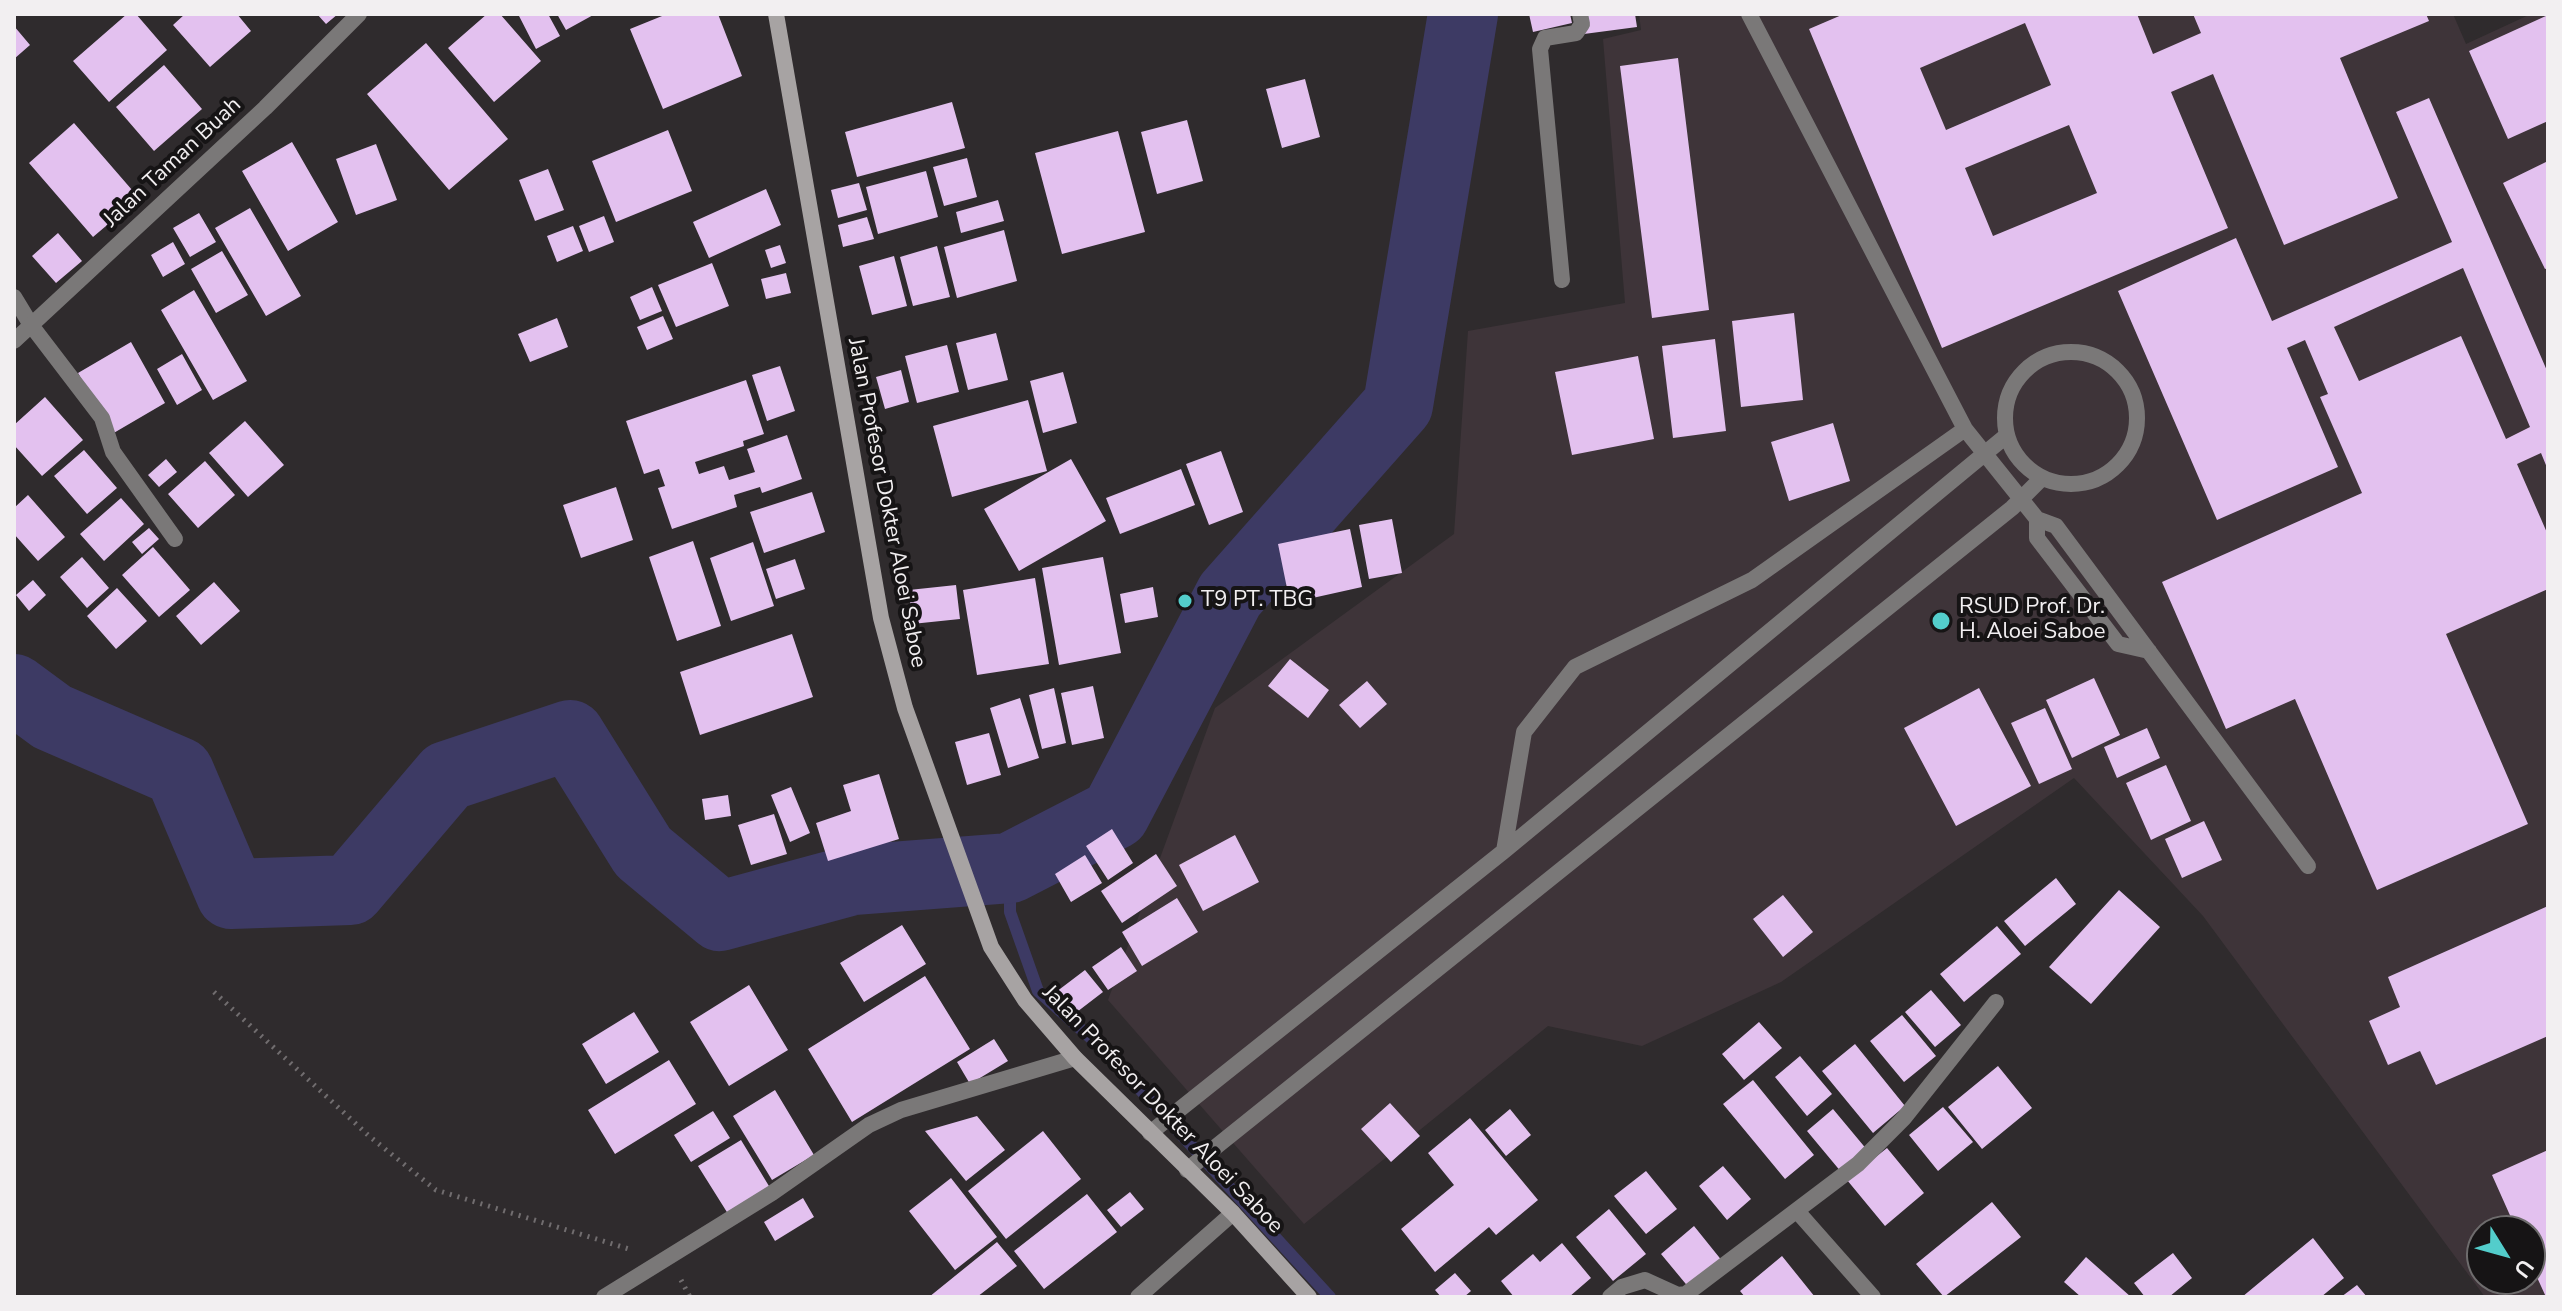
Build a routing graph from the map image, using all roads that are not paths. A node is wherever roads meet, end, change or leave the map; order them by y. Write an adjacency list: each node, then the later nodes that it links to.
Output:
1 (359, 14): 7 (street, Jalan Taman Buah)
2 (776, 14): 18 (street, Jalan Profesor Dokter Aloei Saboe)
3 (1580, 14): 5 (street)
4 (1749, 14): 9 (street)
5 (1562, 280)
6 (14, 297): 7 (street)
7 (31, 325): 8 (street, Jalan Taman Buah); 14 (street)
8 (14, 341)
9 (1965, 429): 11 (street); 15 (street)
10 (2006, 436): 11 (street); 12 (street); 12 (street)
11 (1983, 454): 13 (street); 15 (street)
12 (2041, 479): 13 (street)
13 (2020, 499): 16 (street); 20 (street)
14 (175, 539)
15 (1504, 851): 19 (street)
16 (2308, 866)
17 (1996, 1002): 21 (street)
18 (1075, 1058): 19 (street, Jalan Profesor Dokter Aloei Saboe); 23 (street)
19 (1150, 1133): 20 (street, Jalan Profesor Dokter Aloei Saboe)
20 (1187, 1170): 22 (street, Jalan Profesor Dokter Aloei Saboe)
21 (1797, 1211): 26 (street); 27 (street)
22 (1233, 1213): 24 (street); 25 (street, Jalan Profesor Dokter Aloei Saboe)
23 (604, 1297)
24 (1138, 1297)
25 (1309, 1297)
26 (1610, 1297)
27 (1873, 1297)

